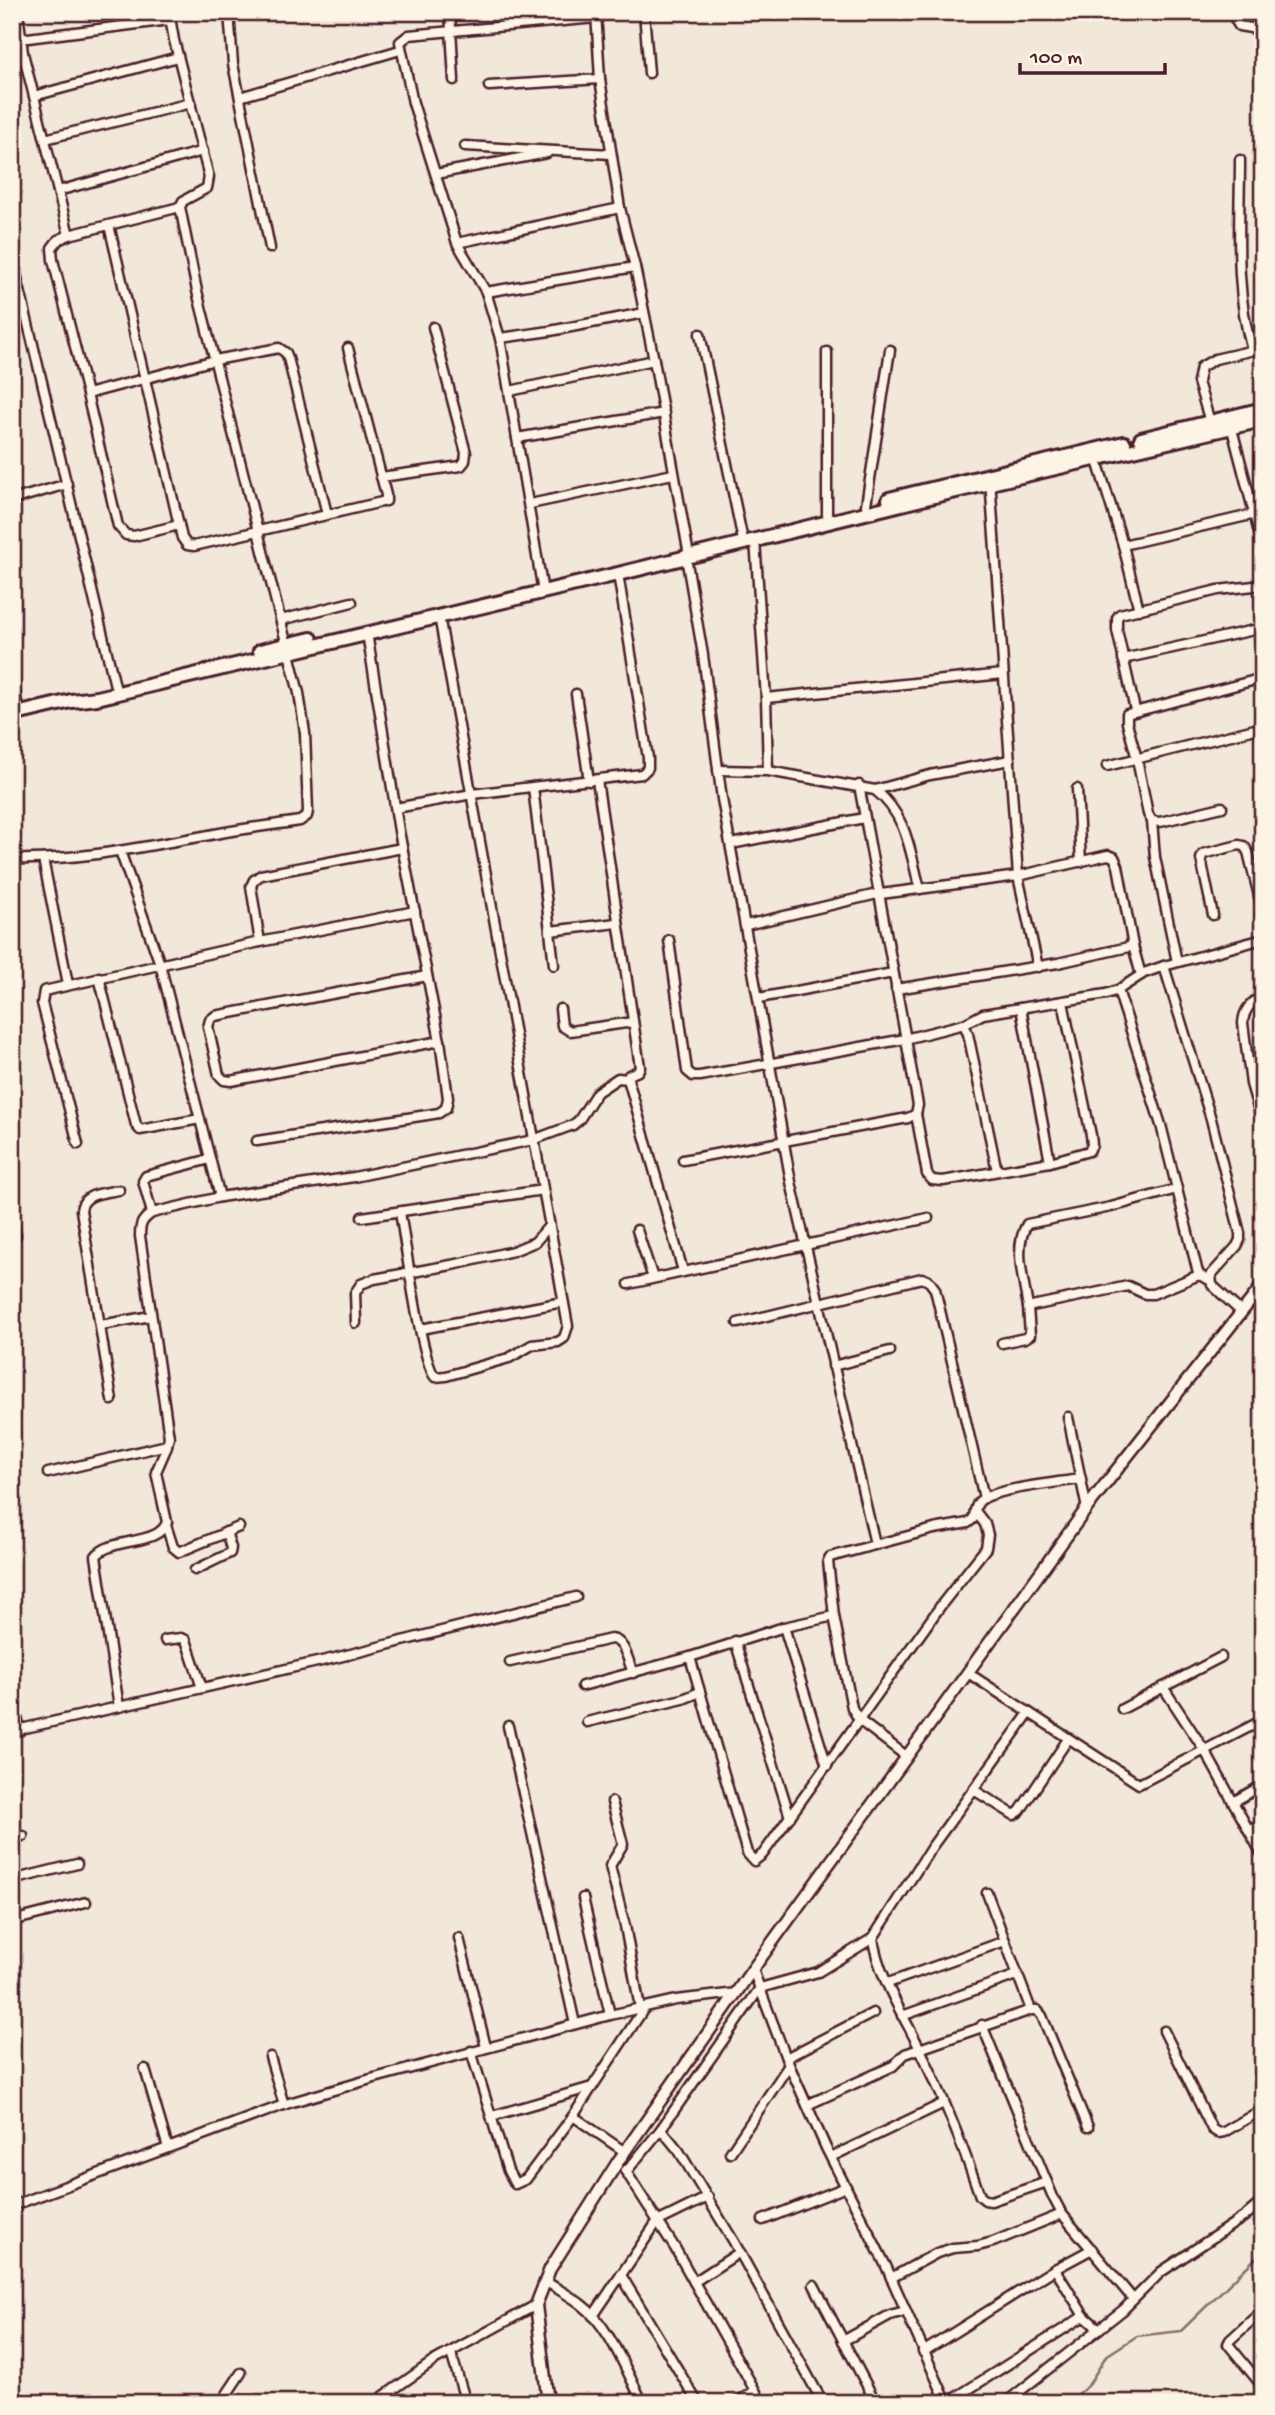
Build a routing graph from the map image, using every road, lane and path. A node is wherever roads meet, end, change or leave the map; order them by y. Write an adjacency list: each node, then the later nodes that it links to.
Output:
1 (18, 12): 10 (street)
2 (229, 12): 18 (street)
3 (450, 12): 9 (street)
4 (644, 12): 13 (street)
5 (1234, 12): 8 (street)
6 (596, 15): 9 (street); 14 (street)
7 (170, 16): 10 (street); 12 (street)
8 (1263, 30)
9 (452, 32): 11 (street); 15 (street)
10 (17, 40): 17 (street)
11 (400, 50): 18 (street); 26 (street)
12 (178, 57): 17 (street); 19 (street)
13 (649, 74)
14 (600, 79): 16 (street); 24 (street)
15 (454, 80)
16 (489, 86)
17 (34, 96): 20 (street)
18 (240, 97): 33 (street)
19 (191, 103): 20 (street); 23 (street)
20 (45, 139): 27 (street)
21 (465, 146): 22 (street)
22 (560, 150): 24 (street); 26 (street)
23 (203, 151): 27 (street); 28 (street)
24 (611, 154): 29 (street)
25 (1240, 160): 45 (street)
26 (436, 174): 32 (street)
27 (58, 191): 31 (street)
28 (180, 207): 30 (street); 48 (street)
29 (620, 208): 32 (street); 35 (street)
30 (109, 225): 31 (street); 50 (street)
31 (69, 235): 52 (street)
32 (457, 243): 36 (street)
33 (270, 248)
34 (12, 257): 37 (street)
35 (635, 267): 36 (street); 39 (street)
36 (485, 292): 42 (street)
37 (23, 303): 38 (street); 63 (street)
38 (12, 306)
39 (644, 313): 42 (street); 49 (street)
40 (433, 327): 61 (street)
41 (700, 334): 72 (street)
42 (500, 338): 51 (street)
43 (348, 348): 61 (street)
44 (1263, 348): 45 (street)
45 (1252, 350): 56 (street)
46 (890, 351): 66 (street)
47 (827, 352): 69 (street)
48 (215, 360): 50 (street); 67 (street); 71 (street)
49 (654, 360): 51 (street); 54 (street)
50 (144, 378): 52 (street); 70 (street)
51 (510, 391): 58 (street)
52 (87, 394): 70 (street)
53 (1263, 409): 57 (main road)
54 (664, 413): 58 (street); 60 (street)
55 (1263, 420): 57 (main road)
56 (1210, 422): 57 (main road); 59 (main road)
57 (1230, 422): 59 (main road); 68 (street)
58 (517, 438): 65 (street)
59 (1095, 454): 62 (main road); 73 (street)
60 (673, 474): 65 (street); 75 (street)
61 (381, 477): 67 (street)
62 (990, 479): 66 (main road); 72 (main road); 88 (street)
63 (68, 484): 64 (street); 91 (street)
64 (13, 498)
65 (530, 504): 78 (street)
66 (866, 505): 69 (main road)
67 (327, 514): 71 (street)
68 (1255, 514): 73 (street); 74 (street)
69 (827, 515): 72 (main road)
70 (179, 525): 71 (street)
71 (258, 533): 83 (street)
72 (748, 538): 75 (main road); 93 (street)
73 (1123, 545): 81 (street)
74 (1263, 548)
75 (687, 554): 76 (main road); 78 (main road); 102 (street)
76 (618, 574): 78 (main road); 104 (street)
77 (1263, 585): 81 (street)
78 (543, 588): 79 (main road)
79 (506, 597): 82 (main road); 86 (main road)
80 (352, 602): 83 (street)
81 (1139, 610): 87 (street)
82 (439, 616): 85 (main road); 109 (street)
83 (281, 620): 86 (street)
84 (1263, 628): 87 (street)
85 (367, 633): 86 (main road); 111 (street)
86 (289, 649): 91 (main road); 94 (main road); 116 (street)
87 (1123, 659): 95 (street)
88 (1003, 674): 93 (street); 100 (street)
89 (12, 676): 96 (street)
90 (1263, 678): 95 (street)
91 (115, 686): 94 (main road)
92 (576, 694): 104 (street)
93 (766, 698): 103 (street)
94 (71, 701): 96 (main road)
95 (1135, 710): 99 (street)
96 (16, 714)
97 (1261, 728): 98 (street); 99 (street)
98 (1263, 743)
99 (1138, 759): 101 (street); 113 (street)
100 (1010, 760): 108 (street); 120 (street)
101 (1107, 766)
102 (718, 770): 103 (street); 114 (street)
103 (768, 771): 105 (street)
104 (593, 780): 106 (street); 126 (street)
105 (859, 785): 108 (street); 112 (street)
106 (533, 787): 109 (street); 128 (street)
107 (1077, 789): 119 (street)
108 (875, 790): 121 (street)
109 (472, 794): 111 (street); 159 (street)
110 (1222, 807): 113 (street)
111 (396, 808): 115 (street)
112 (864, 818): 114 (street); 122 (street)
113 (1152, 821): 133 (street)
114 (731, 844): 127 (street)
115 (402, 848): 123 (street); 131 (street)
116 (120, 851): 118 (street); 134 (street)
117 (12, 859): 118 (street)
118 (43, 859): 142 (street)
119 (1081, 862): 120 (street); 132 (street)
120 (1018, 876): 121 (street); 137 (street)
121 (920, 889): 122 (street)
122 (878, 894): 127 (street); 138 (street)
123 (415, 911): 131 (street); 140 (street)
124 (1263, 912): 125 (street)
125 (1213, 915)
126 (617, 922): 128 (street); 150 (street)
127 (746, 925): 146 (street)
128 (550, 931): 135 (street)
129 (1263, 939): 133 (street)
130 (668, 940): 154 (street)
131 (260, 942): 134 (street)
132 (1133, 946): 137 (street); 139 (street)
133 (1177, 962): 136 (street)
134 (160, 964): 141 (street); 157 (street)
135 (554, 965)
136 (1164, 965): 139 (street); 184 (street)
137 (1038, 967): 143 (street)
138 (893, 973): 143 (street); 146 (street)
139 (1141, 975): 144 (street)
140 (427, 976): 153 (street); 153 (street)
141 (99, 977): 142 (street); 157 (street)
142 (68, 984): 162 (street)
143 (896, 989): 152 (street)
144 (1118, 990): 147 (street); 167 (street)
145 (1263, 995): 158 (street)
146 (759, 998): 154 (street)
147 (1063, 1002): 148 (street); 165 (street)
148 (1021, 1008): 151 (street); 165 (street)
149 (559, 1009): 150 (street)
150 (632, 1022): 155 (street)
151 (964, 1024): 152 (street); 166 (street)
152 (905, 1039): 154 (street); 156 (street)
153 (440, 1041): 160 (street)
154 (770, 1063): 161 (street)
155 (628, 1079): 159 (street); 180 (street)
156 (916, 1114): 161 (street); 166 (street)
157 (200, 1119): 163 (street)
158 (1263, 1125)
159 (533, 1140): 169 (street); 170 (street)
160 (257, 1141)
161 (784, 1141): 164 (street); 179 (street)
162 (78, 1144)
163 (210, 1159): 170 (street); 172 (street)
164 (683, 1160)
165 (1050, 1161): 166 (street)
166 (997, 1171)
167 (1177, 1189): 182 (street); 189 (street)
168 (119, 1190): 194 (street)
169 (543, 1191): 171 (street); 176 (street)
170 (220, 1197): 172 (street)
171 (400, 1212): 173 (street); 181 (street)
172 (152, 1213): 191 (street)
173 (362, 1217)
174 (928, 1218): 179 (street)
175 (12, 1219): 178 (street)
176 (549, 1226): 181 (street); 187 (street)
177 (637, 1230): 183 (street)
178 (12, 1243)
179 (805, 1245): 180 (street); 188 (street)
180 (684, 1271): 183 (street)
181 (411, 1272): 192 (street); 195 (street)
182 (1199, 1275): 184 (street); 189 (street)
183 (653, 1278): 185 (street)
184 (1210, 1280): 190 (street)
185 (629, 1284)
186 (1263, 1285): 190 (street)
187 (564, 1303): 195 (street); 195 (street)
188 (818, 1303): 193 (street); 198 (street); 204 (street)
189 (1028, 1307): 196 (street)
190 (1240, 1311): 205 (street)
191 (151, 1316): 194 (street); 201 (street)
192 (356, 1322)
193 (738, 1323)
194 (101, 1325): 199 (street)
195 (421, 1329)
196 (1002, 1343)
197 (890, 1351): 198 (street)
198 (833, 1366): 210 (street)
199 (112, 1400)
200 (1068, 1417): 203 (street)
201 (167, 1445): 202 (street); 207 (street)
202 (48, 1473)
203 (1081, 1479): 204 (street); 205 (street)
204 (984, 1498): 206 (street)
205 (1087, 1509): 221 (street)
206 (975, 1511): 210 (street); 230 (street)
207 (166, 1525): 209 (street); 227 (street)
208 (239, 1527): 209 (street)
209 (226, 1532): 211 (street)
210 (875, 1544): 213 (street)
211 (195, 1570)
212 (576, 1597): 224 (street)
213 (834, 1616): 214 (street); 230 (street)
214 (784, 1627): 216 (street); 238 (street)
215 (165, 1640): 224 (street)
216 (735, 1641): 217 (street); 243 (street)
217 (690, 1657): 220 (street); 225 (street)
218 (1221, 1657): 223 (street)
219 (510, 1662): 220 (street)
220 (633, 1673): 222 (street)
221 (968, 1673): 229 (street); 237 (street)
222 (582, 1686)
223 (1163, 1687): 228 (street); 236 (street)
224 (202, 1688): 227 (street)
225 (700, 1692): 232 (street); 243 (street)
226 (12, 1704): 234 (street)
227 (119, 1707): 234 (street)
228 (1122, 1709)
229 (1028, 1713): 235 (street); 240 (street)
230 (859, 1720): 237 (street); 238 (street)
231 (1263, 1720): 236 (street)
232 (587, 1722)
233 (508, 1726): 268 (street)
234 (16, 1730)
235 (1068, 1739): 236 (street); 240 (street)
236 (1205, 1751): 242 (street)
237 (906, 1756): 258 (street)
238 (827, 1766): 243 (street)
239 (1263, 1785): 242 (street)
240 (974, 1790): 256 (street)
241 (612, 1802): 263 (street)
242 (1233, 1802): 245 (street)
243 (790, 1817)
244 (1263, 1824): 245 (street)
245 (1249, 1832): 248 (street)
246 (23, 1836): 247 (street)
247 (12, 1839)
248 (1263, 1856)
249 (77, 1864): 250 (street)
250 (12, 1880)
251 (986, 1893): 257 (street)
252 (583, 1898): 266 (street)
253 (86, 1902): 254 (street)
254 (12, 1921)
255 (459, 1938): 271 (street)
256 (873, 1938): 260 (street); 261 (street)
257 (1005, 1941): 259 (street); 260 (street)
258 (753, 1970): 261 (street); 262 (street)
259 (1017, 1975): 264 (street); 267 (street)
260 (888, 1983): 267 (street)
261 (760, 1988): 275 (street); 285 (street)
262 (737, 1993): 263 (street); 288 (street)
263 (642, 2008): 266 (street); 277 (street)
264 (1031, 2010): 269 (street); 284 (street)
265 (873, 2013): 275 (street)
266 (610, 2015): 268 (street)
267 (902, 2017): 272 (street)
268 (575, 2024): 271 (street)
269 (982, 2025): 272 (street); 291 (street)
270 (1164, 2031): 281 (street)
271 (486, 2047): 273 (street)
272 (919, 2048): 278 (street); 280 (street)
273 (471, 2051): 279 (street); 282 (street)
274 (270, 2057): 279 (street)
275 (788, 2061): 280 (street); 287 (street)
276 (145, 2069): 286 (street)
277 (592, 2087): 282 (street); 283 (street)
278 (944, 2103): 289 (street); 291 (street)
279 (284, 2105): 286 (street)
280 (807, 2105): 289 (street)
281 (1263, 2109)
282 (492, 2116): 283 (street)
283 (573, 2116): 288 (street)
284 (1088, 2127)
285 (661, 2129): 290 (street); 293 (street)
286 (167, 2148): 295 (street)
287 (730, 2152)
288 (622, 2156): 290 (street); 304 (street)
289 (831, 2157): 292 (street)
290 (626, 2172): 298 (street)
291 (1047, 2182): 296 (street)
292 (846, 2187): 297 (street); 303 (street)
293 (708, 2197): 298 (street); 300 (street)
294 (1263, 2201): 307 (street)
295 (12, 2206)
296 (1062, 2214): 299 (street); 303 (street)
297 (763, 2220)
298 (657, 2222): 302 (street); 305 (street)
299 (1092, 2249): 301 (street); 307 (street)
300 (740, 2252): 305 (street); 330 (street)
301 (1055, 2269): 312 (street); 315 (street)
302 (621, 2275): 311 (street); 327 (street)
303 (891, 2278): 310 (street)
304 (545, 2281): 308 (street); 311 (street)
305 (694, 2282): 320 (street)
306 (814, 2286): 314 (street)
307 (1133, 2299): 313 (street)
308 (536, 2305): 316 (street); 325 (street)
309 (1263, 2310): 318 (street)
310 (905, 2311): 314 (street); 315 (street)
311 (593, 2316): 326 (street)
312 (1084, 2316): 313 (street); 321 (street)
313 (1099, 2329): 333 (street)
314 (843, 2341): 331 (street)
315 (923, 2351): 321 (street)
316 (451, 2353): 323 (street); 324 (street)
317 (241, 2373): 322 (street)
318 (1259, 2376): 319 (street)
319 (1263, 2386)
320 (755, 2391): 328 (street); 329 (street)
321 (946, 2400): 332 (street)
322 (221, 2403)
323 (374, 2403)
324 (466, 2403)
325 (548, 2403)
326 (643, 2403)
327 (698, 2403)
328 (735, 2403)
329 (762, 2403)
330 (824, 2403)
331 (876, 2403)
332 (930, 2403)
333 (1004, 2403)

